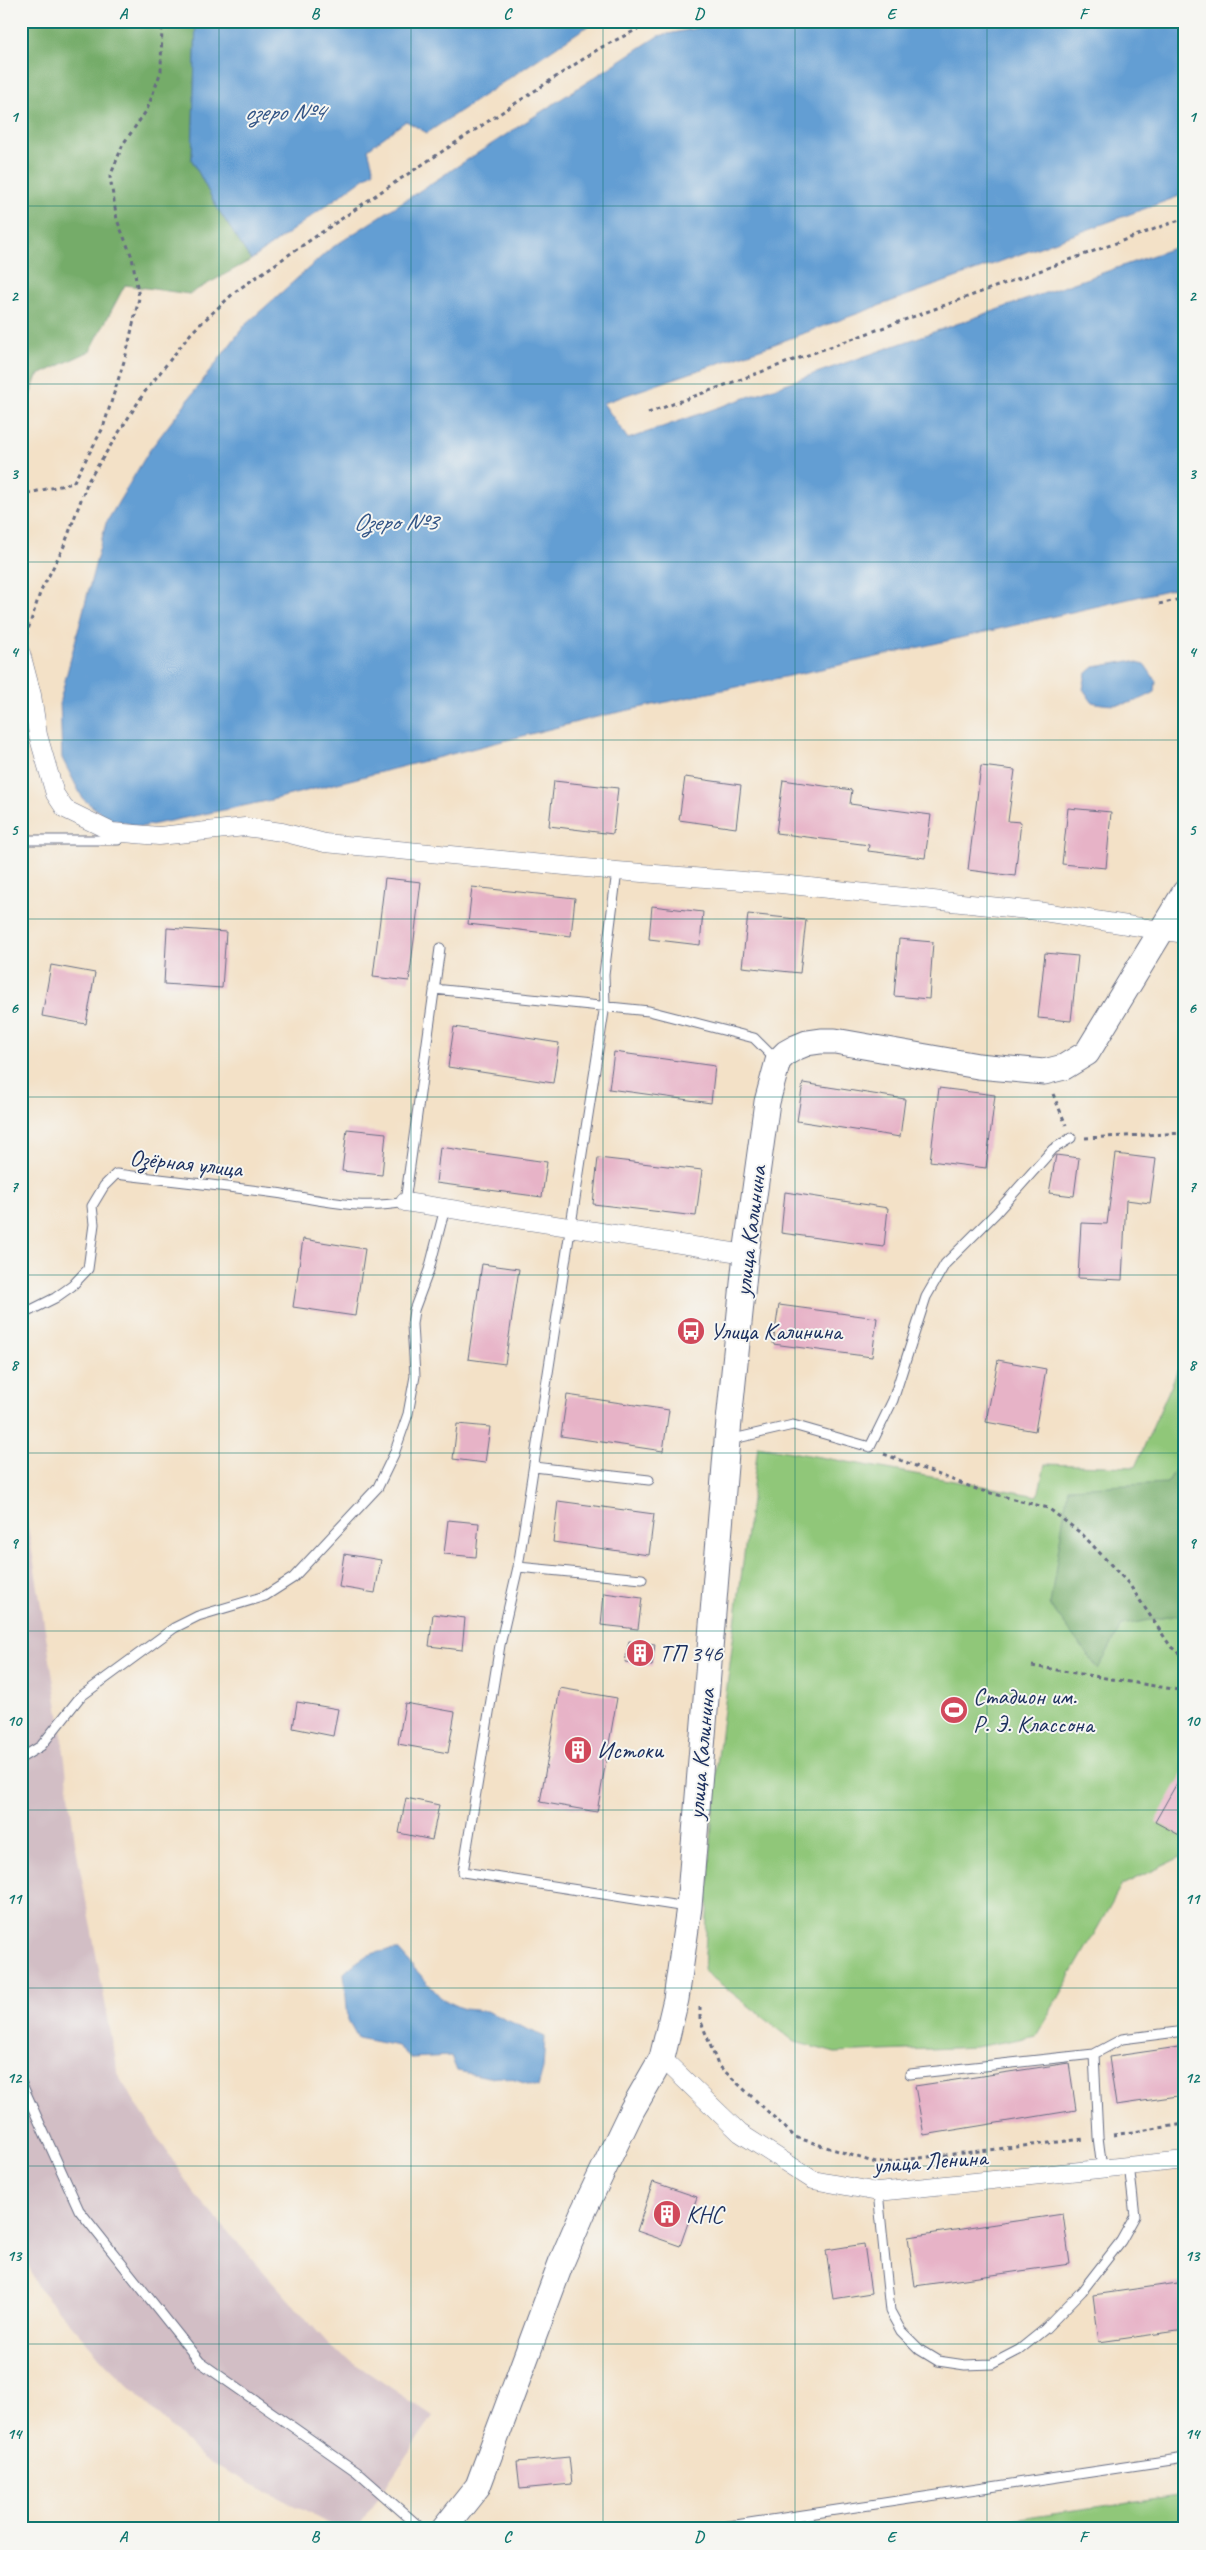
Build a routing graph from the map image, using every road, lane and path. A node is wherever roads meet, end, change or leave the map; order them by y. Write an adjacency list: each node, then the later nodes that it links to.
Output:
1 (162, 21): 5 (path)
2 (654, 21): 8 (path)
3 (1185, 218): 4 (path)
4 (648, 413)
5 (21, 499)
6 (1185, 598): 7 (path)
7 (1159, 604)
8 (23, 649): 9 (street)
9 (139, 836): 10 (lane); 11 (street)
10 (21, 840)
11 (617, 871): 13 (street); 16 (lane)
12 (1185, 892): 13 (street)
13 (1174, 932): 18 (street)
14 (440, 948): 15 (lane)
15 (434, 989): 16 (lane); 21 (lane)
16 (606, 1005): 17 (lane); 23 (lane)
17 (778, 1062): 18 (street); 24 (street, улица Калинина)
18 (1044, 1072): 20 (path)
19 (1185, 1133): 20 (path)
20 (1071, 1138): 27 (lane)
21 (405, 1202): 22 (street); 25 (lane, Озёрная улица)
22 (445, 1208): 23 (street); 35 (lane)
23 (572, 1229): 24 (street); 28 (lane)
24 (746, 1254): 26 (street, улица Калинина)
25 (21, 1315)
26 (727, 1441): 27 (lane); 36 (street, улица Калинина)
27 (870, 1447): 32 (path)
28 (534, 1467): 29 (lane); 30 (lane)
29 (649, 1480)
30 (518, 1567): 31 (lane); 36 (lane)
31 (642, 1579)
32 (1185, 1658)
33 (1032, 1666): 34 (path)
34 (1185, 1691)
35 (21, 1758)
36 (689, 1907): 40 (street, улица Калинина)
37 (700, 2000): 44 (path)
38 (1185, 2031): 39 (lane)
39 (1094, 2054): 41 (lane); 44 (lane)
40 (662, 2058): 48 (street, улица Ленина); 52 (street, улица Калинина)
41 (910, 2074)
42 (21, 2082): 51 (lane)
43 (1185, 2124): 44 (path)
44 (1098, 2137): 47 (lane)
45 (1185, 2160): 46 (street, улица Ленина)
46 (1129, 2165): 47 (street, улица Ленина); 48 (lane)
47 (1102, 2169): 48 (street, улица Ленина)
48 (878, 2192)
49 (1185, 2458): 50 (lane)
50 (714, 2528)
51 (422, 2529)
52 (444, 2529)

